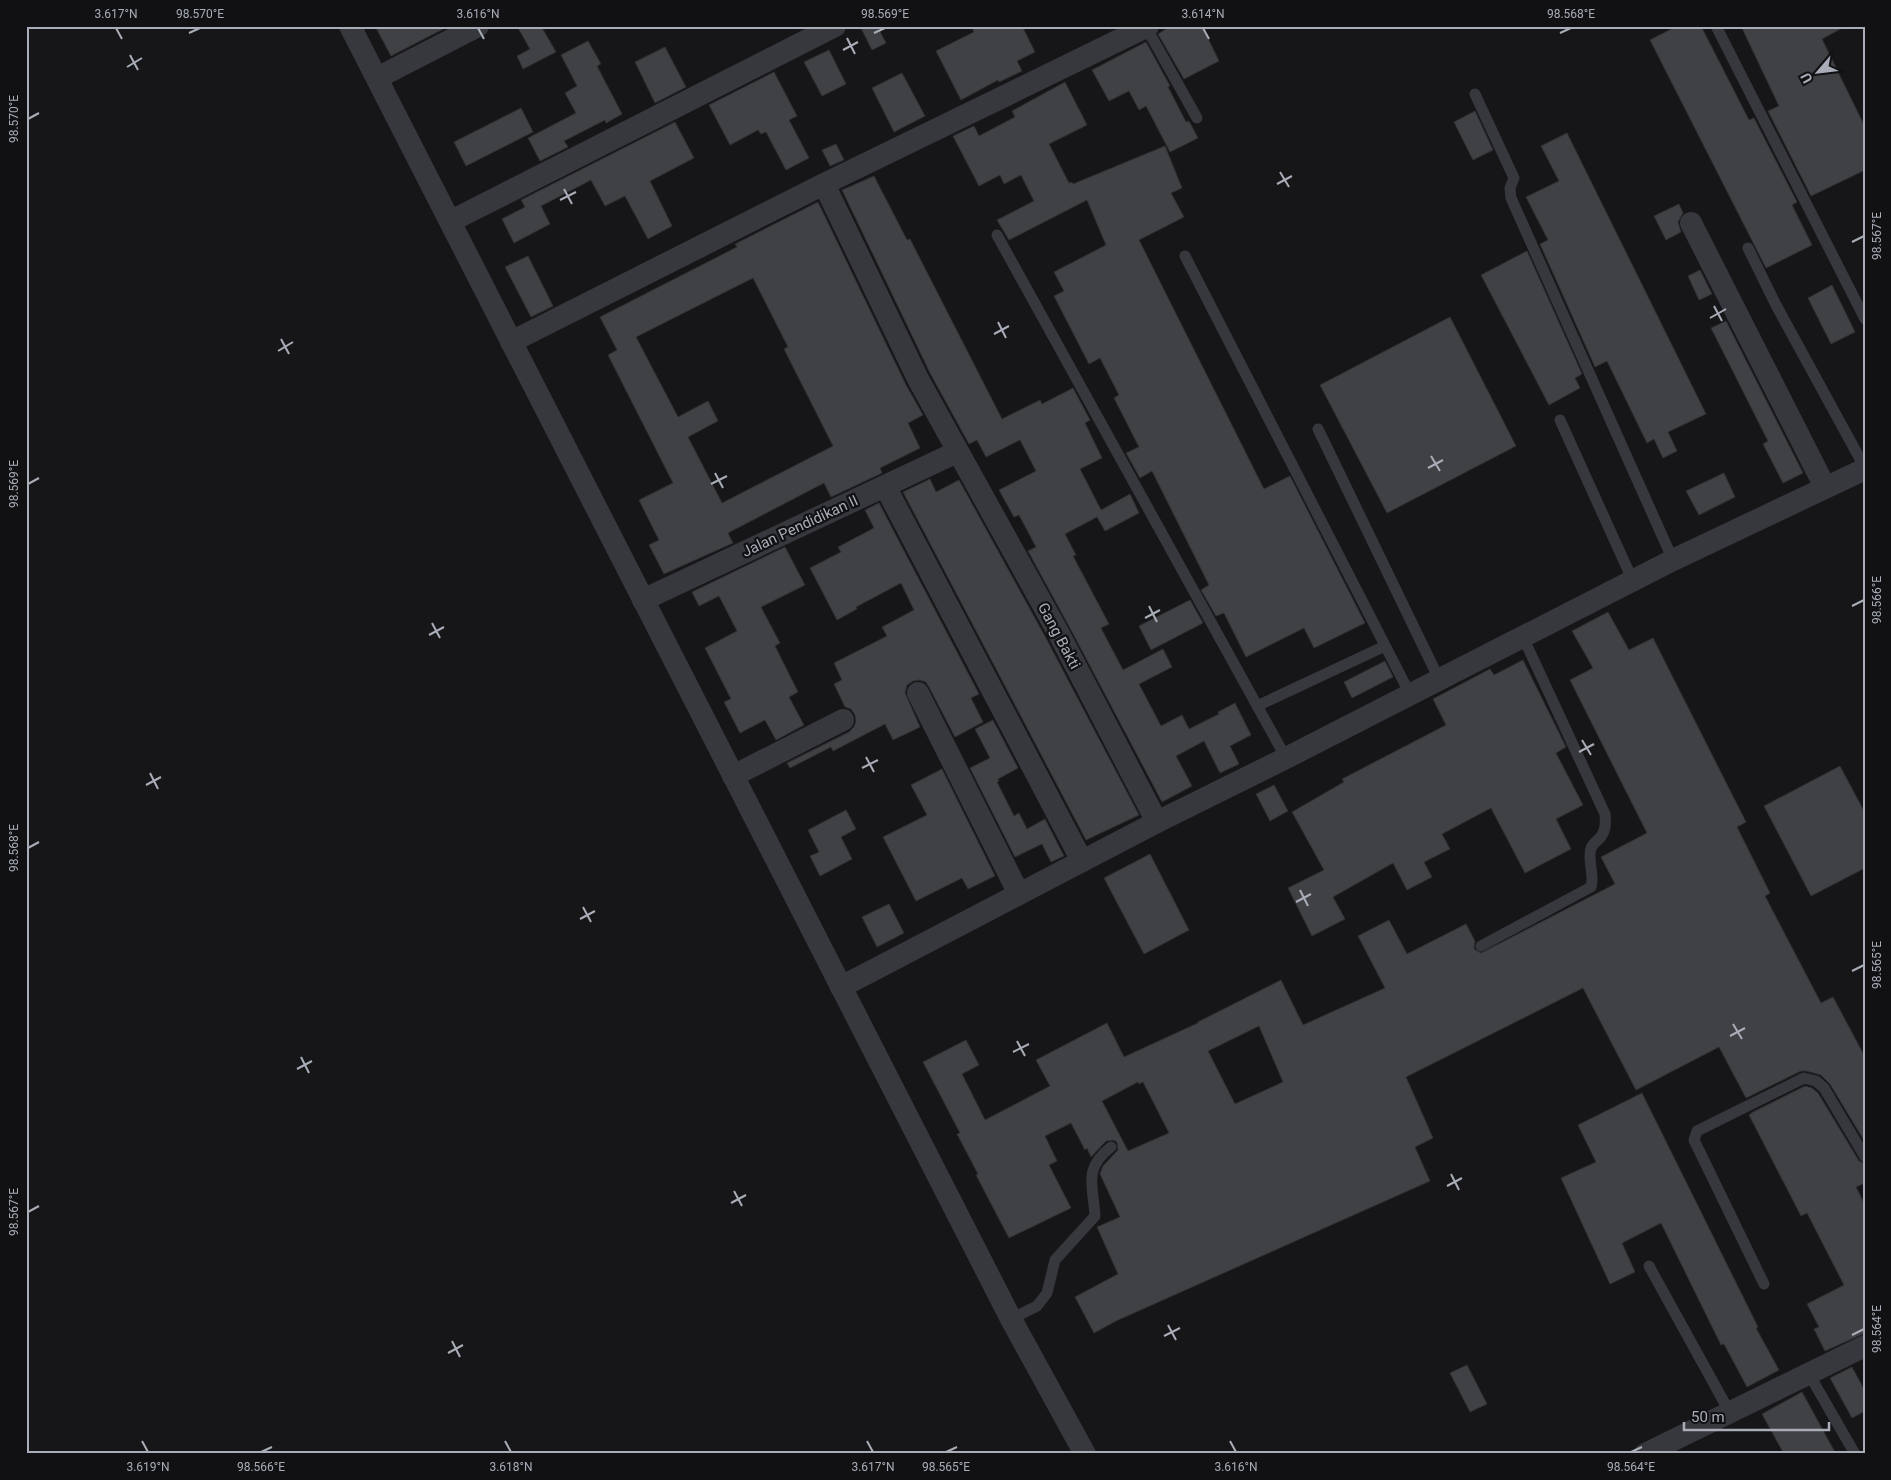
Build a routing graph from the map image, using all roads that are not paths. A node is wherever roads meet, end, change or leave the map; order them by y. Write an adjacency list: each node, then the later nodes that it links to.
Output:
1 (350, 26): 6 (street)
2 (478, 26): 6 (street)
3 (835, 26): 10 (street)
4 (1716, 26): 15 (lane)
5 (1147, 27): 8 (lane); 9 (street)
6 (377, 78): 10 (street)
7 (1475, 94): 23 (lane)
8 (1197, 118)
9 (824, 184): 16 (street); 19 (street, Gang Bakti)
10 (451, 221): 16 (street)
11 (1691, 223): 22 (street)
12 (997, 234): 31 (lane)
13 (1748, 248): 20 (lane)
14 (1185, 256): 27 (lane)
15 (1865, 319)
16 (511, 342): 25 (street)
17 (1560, 420): 24 (lane)
18 (1318, 429): 28 (lane)
19 (957, 452): 21 (street, Jalan Pendidikan II); 35 (street, Gang Bakti)
20 (1865, 469): 22 (street)
21 (885, 486): 25 (street, Jalan Pendidikan II); 36 (street)
22 (1825, 487): 23 (street)
23 (1673, 560): 24 (street)
24 (1633, 581): 26 (street)
25 (642, 600): 34 (street)
26 (1523, 637): 28 (street); 38 (lane)
27 (1385, 646): 30 (lane); 31 (lane)
28 (1439, 679): 30 (street)
29 (918, 693): 37 (street)
30 (1410, 694): 33 (street)
31 (1257, 706): 33 (lane)
32 (843, 720): 34 (street)
33 (1286, 758): 35 (street)
34 (733, 776): 39 (street)
35 (1157, 822): 36 (street)
36 (1082, 861): 37 (street)
37 (1020, 894): 39 (street)
38 (1481, 946)
39 (841, 987): 44 (street)
40 (1111, 1147): 44 (lane)
41 (1865, 1158): 43 (lane)
42 (1649, 1266): 47 (lane)
43 (1764, 1284)
44 (1011, 1319): 48 (street)
45 (1865, 1346): 46 (street)
46 (1809, 1374): 47 (street); 50 (lane)
47 (1729, 1411): 49 (street)
48 (1086, 1454)
49 (1645, 1454)
50 (1855, 1454)

